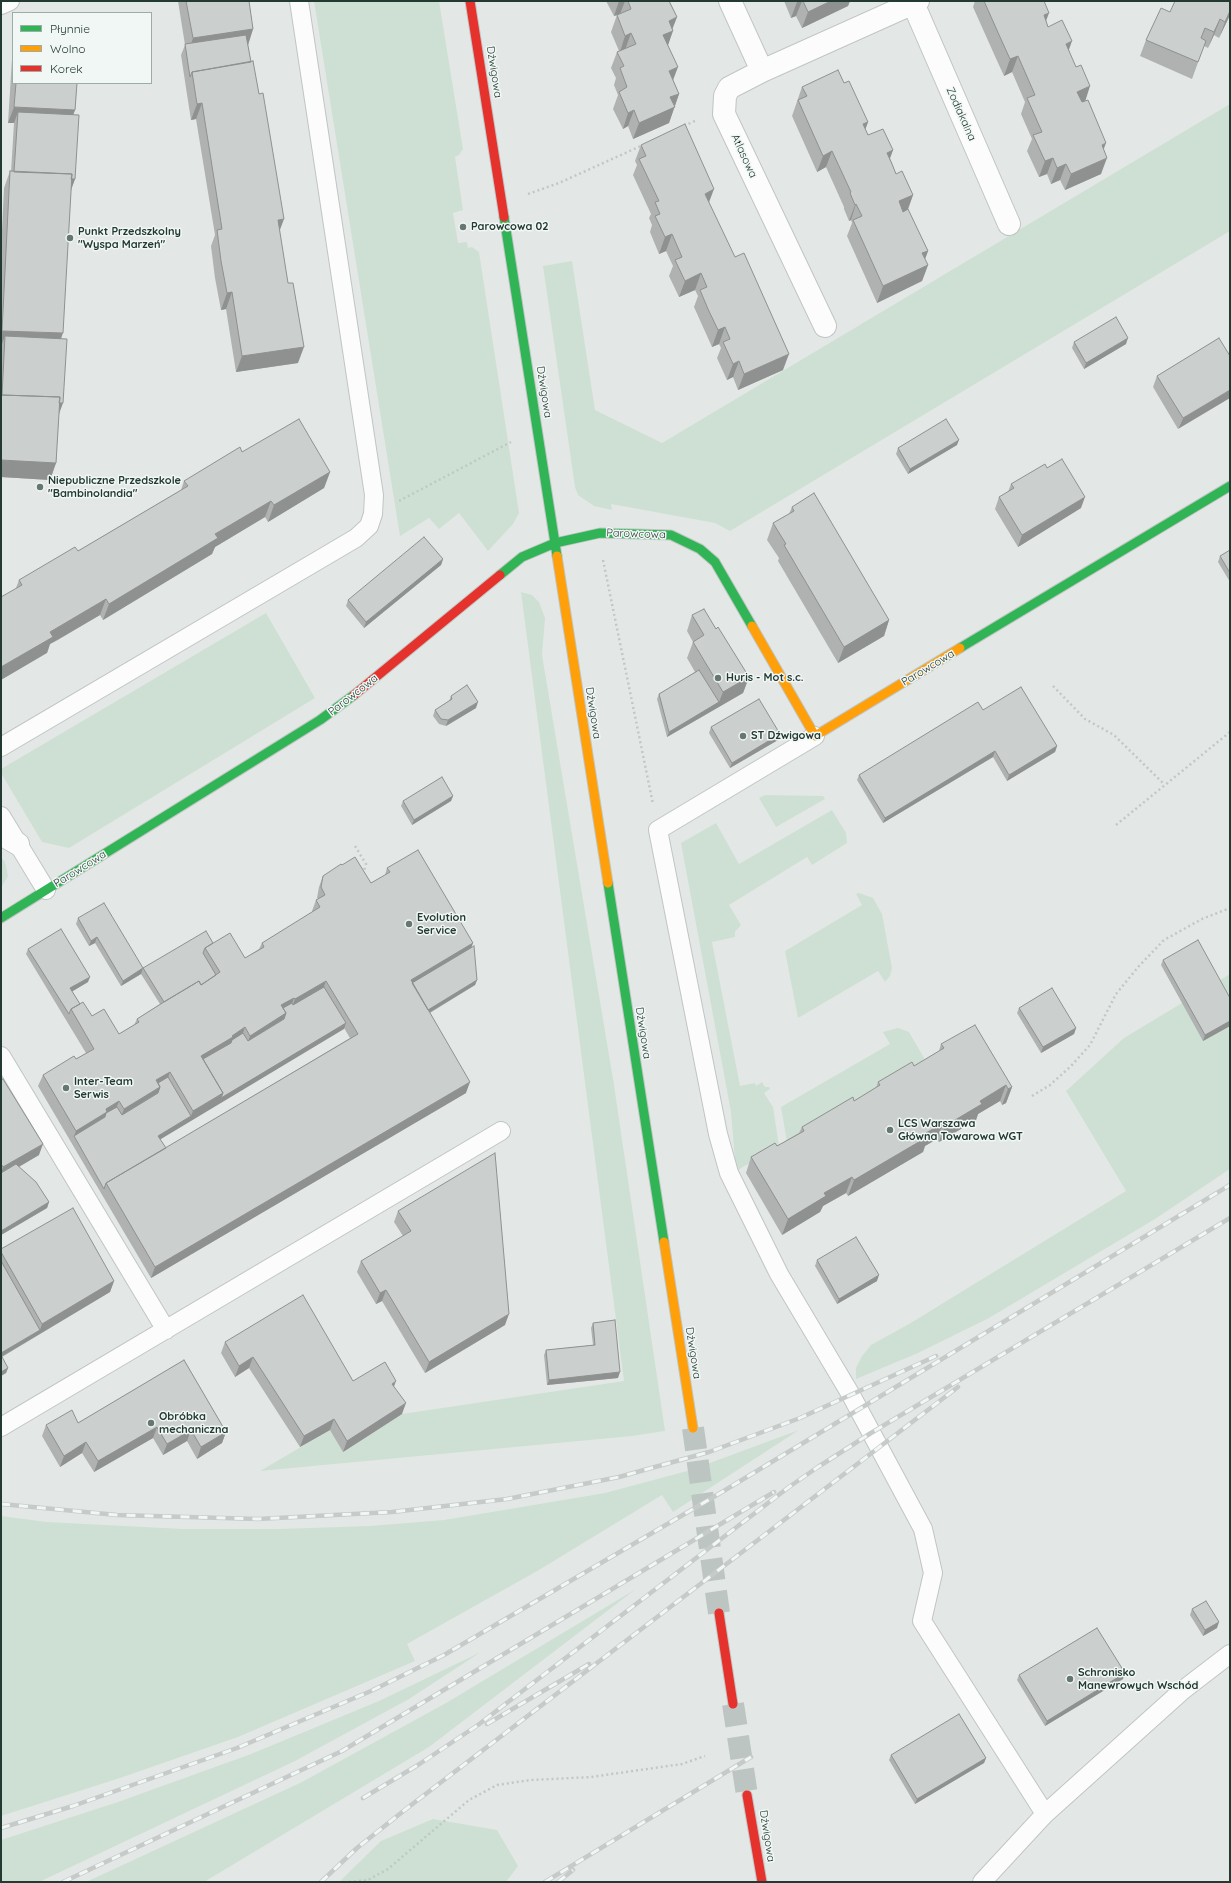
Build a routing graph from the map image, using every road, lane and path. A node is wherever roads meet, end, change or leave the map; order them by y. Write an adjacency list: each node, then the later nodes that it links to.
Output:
1 (10, 1): 6 (lane)
2 (299, 1): 16 (lane)
3 (470, 1): 17 (main road, Dźwigowa)
4 (730, 1): 7 (street)
5 (915, 2): 7 (street, Zodiakalna); 12 (street, Zodiakalna)
6 (1, 5)
7 (762, 71): 8 (street)
8 (723, 108): 9 (path); 13 (street, Atlasowa)
9 (680, 128)
10 (645, 144): 11 (path)
11 (526, 194)
12 (1009, 224)
13 (825, 326)
14 (512, 442): 16 (path)
15 (1230, 486): 21 (main road, Parowcowa)
16 (373, 514): 22 (lane)
17 (555, 543): 21 (main road, Parowcowa); 30 (main road, Parowcowa); 38 (main road, Dźwigowa)
18 (602, 557): 26 (path)
19 (1053, 686): 23 (path)
20 (1230, 732): 23 (path)
21 (815, 736): 26 (lane)
22 (1, 747)
23 (1164, 784): 25 (path)
24 (1, 816): 27 (lane, Parowcowa)
25 (1116, 825)
26 (658, 830): 44 (lane)
27 (10, 839): 30 (lane, Parowcowa)
28 (355, 846): 29 (path)
29 (361, 881)
30 (46, 890): 32 (main road, Parowcowa)
31 (1230, 908): 34 (path)
32 (1, 918)
33 (1, 1056): 36 (lane)
34 (1032, 1096)
35 (501, 1131): 36 (lane)
36 (166, 1330): 37 (lane)
37 (1, 1427)
38 (693, 1428)
39 (719, 1613): 41 (main road)
40 (1230, 1654): 44 (lane)
41 (733, 1704)
42 (704, 1756): 45 (path)
43 (748, 1795): 46 (main road, Dźwigowa)
44 (1045, 1814): 47 (lane)
45 (349, 1882)
46 (762, 1882)
47 (982, 1882)

